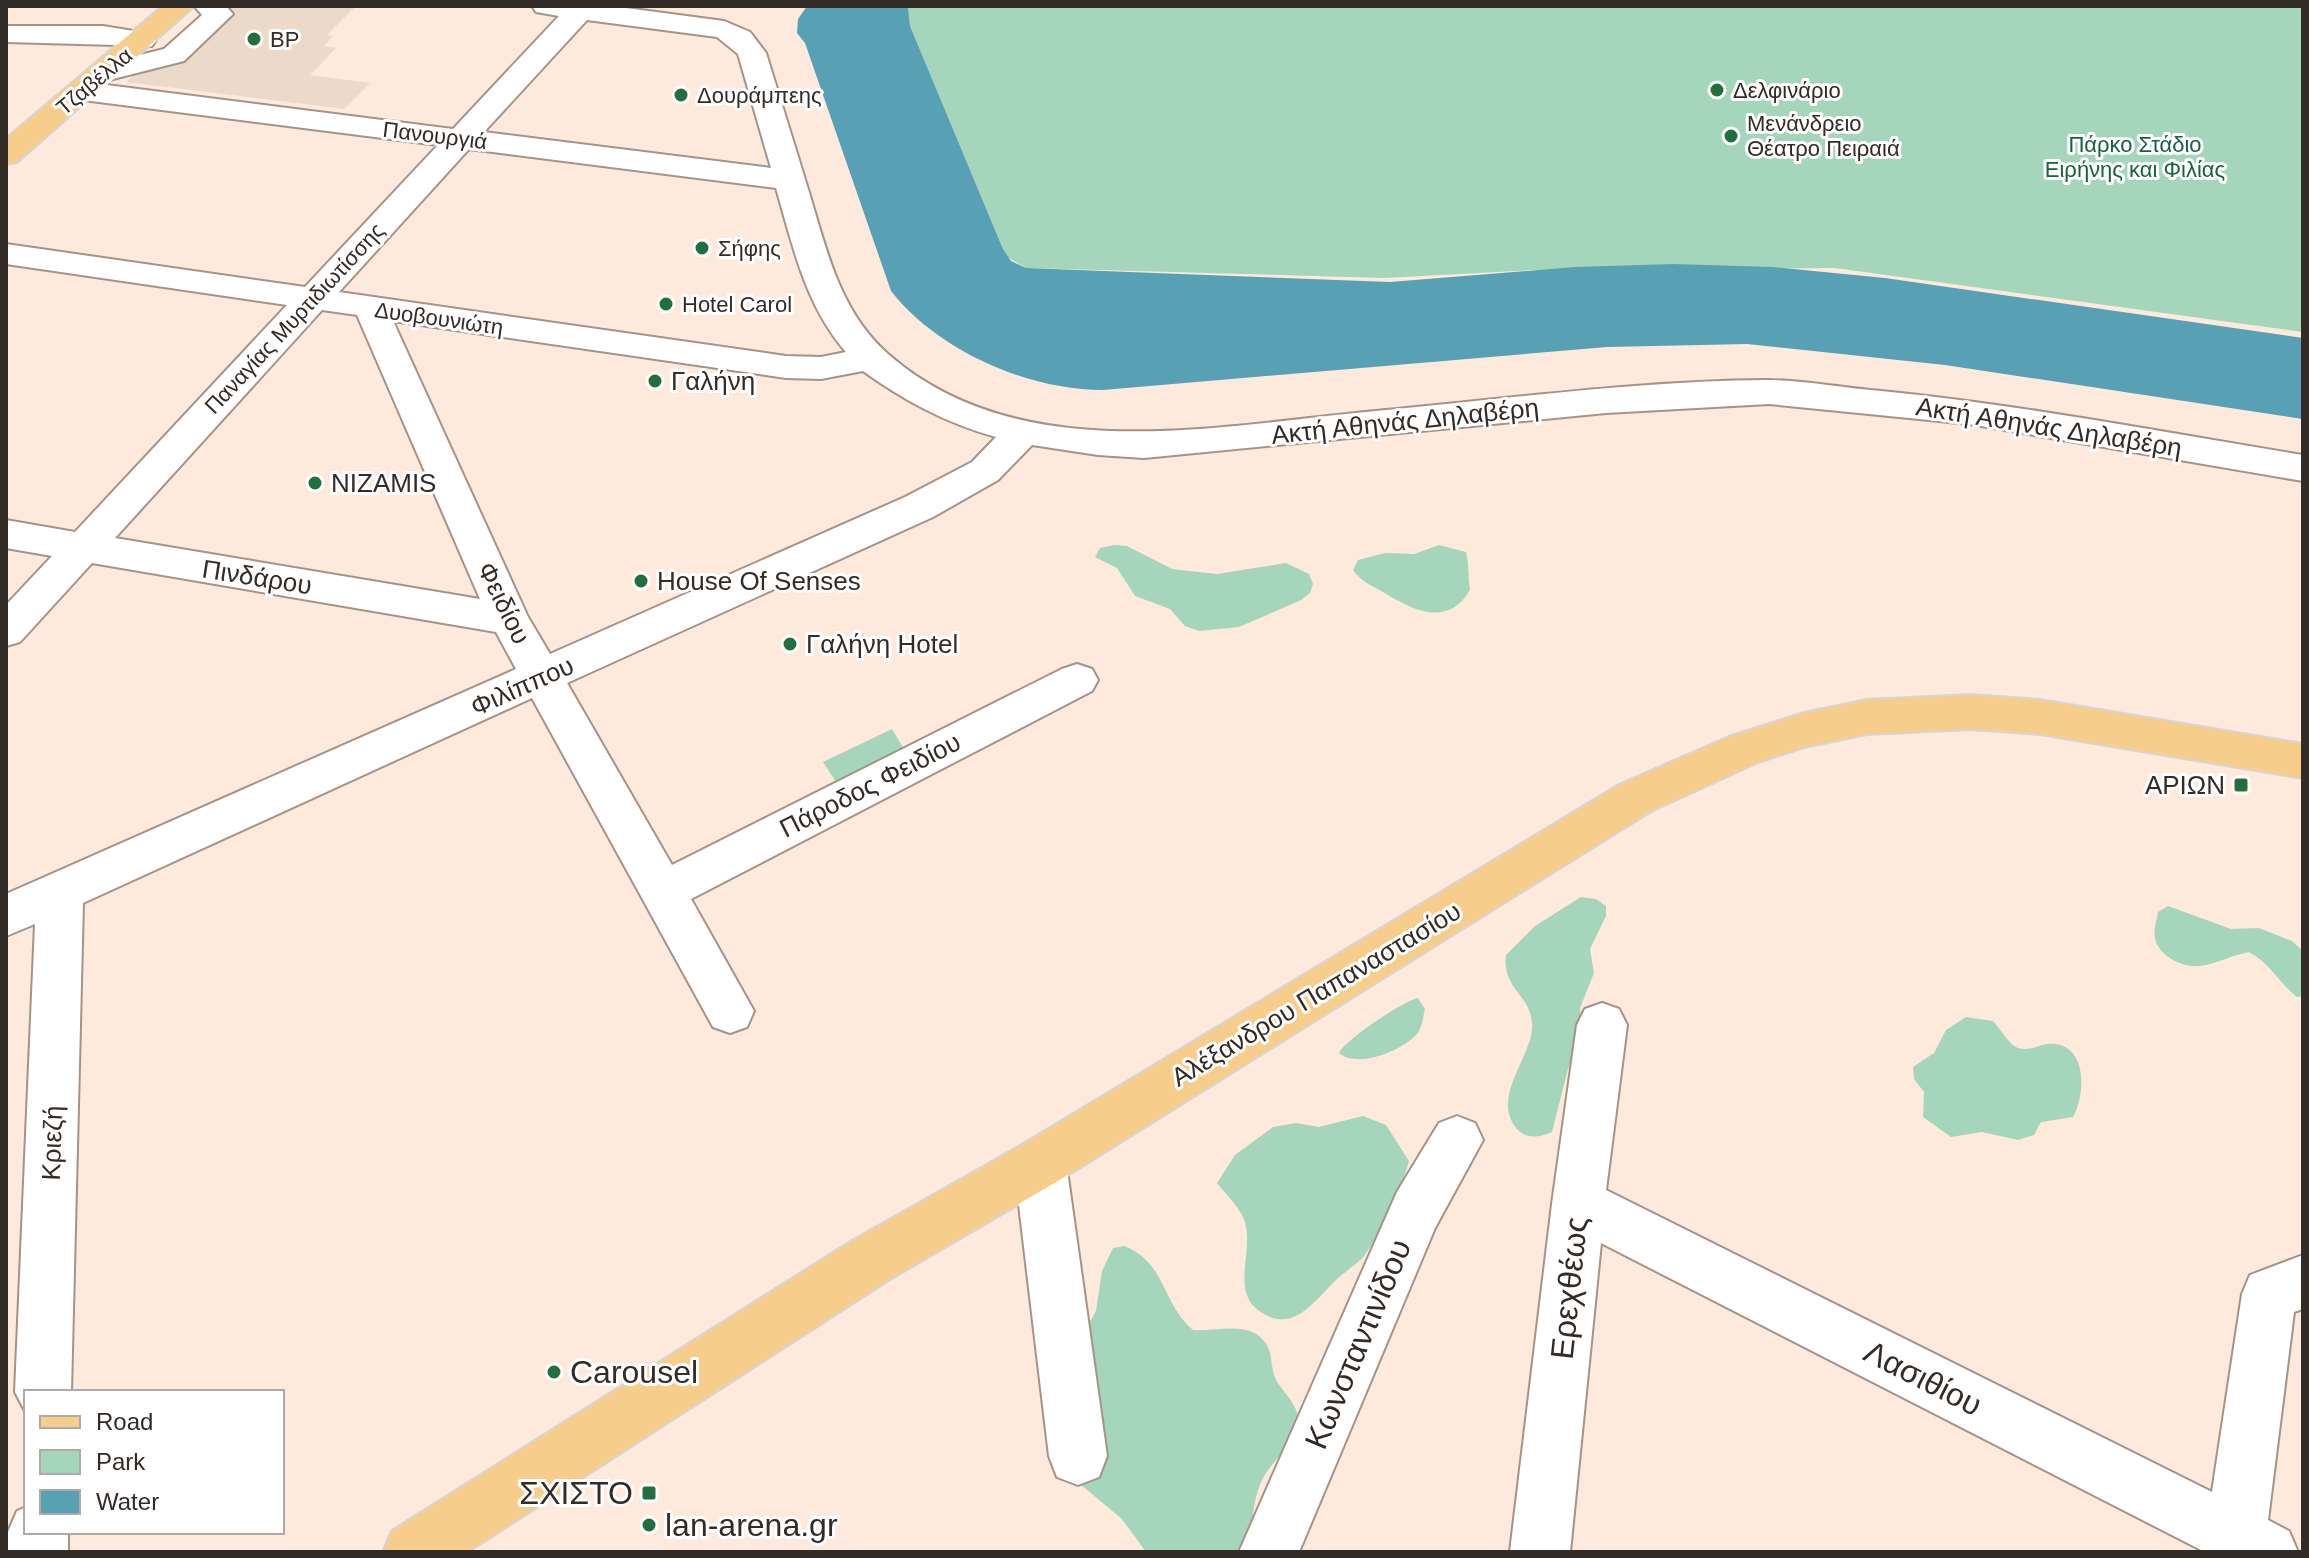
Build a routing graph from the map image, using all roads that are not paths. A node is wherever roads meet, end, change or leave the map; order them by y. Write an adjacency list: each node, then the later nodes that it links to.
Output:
1 (180, 6): 6 (main road, Τζαβέλλα)
2 (208, 6): 7 (street)
3 (546, 6): 4 (street)
4 (582, 8): 8 (street, Παναγίας Μυρτιδιωτίσσης); 10 (street, Ακτή Αθηνάς Δηλαβέρη)
5 (6, 34): 6 (street)
6 (142, 40): 7 (main road, Τζαβέλλα)
7 (94, 81): 8 (street, Πανουργιά); 9 (main road, Τζαβέλλα)
8 (459, 138): 10 (street, Πανουργιά); 12 (street, Παναγίας Μυρτιδιωτίσσης)
9 (6, 155)
10 (788, 180): 14 (street, Ακτή Αθηνάς Δηλαβέρη)
11 (6, 254): 12 (street, Δυοβουνιώτη)
12 (312, 299): 13 (street, Δυοβουνιώτη); 18 (street, Παναγίας Μυρτιδιωτίσσης)
13 (371, 309): 14 (street, Δυοβουνιώτη); 19 (street, Φειδίου)
14 (871, 358): 15 (street, Ακτή Αθηνάς Δηλαβέρη)
15 (1023, 432): 16 (street, Ακτή Αθηνάς Δηλαβέρη); 21 (street, Φιλίππου)
16 (2303, 468)
17 (6, 534): 18 (street, Πινδάρου)
18 (81, 547): 19 (street, Πινδάρου); 20 (street, Παναγίας Μυρτιδιωτίσσης)
19 (509, 619): 21 (street, Φειδίου)
20 (6, 631)
21 (541, 677): 24 (street, Φειδίου); 25 (street, Φιλίππου)
22 (1077, 680): 24 (street, Πάροδος Φειδίου)
23 (2303, 761): 30 (main road, Αλέξανδρου Παπαναστασίου)
24 (663, 891): 27 (street, Φειδίου)
25 (60, 894): 26 (street, Φιλίππου); 33 (street, Κριεζή)
26 (6, 916)
27 (730, 1011)
28 (1602, 1025): 31 (street, Ερεχθέως)
29 (1457, 1140): 37 (street, Κωνσταντινίδου)
30 (1040, 1163): 34 (street); 36 (main road, Αλέξανδρου Παπαναστασίου)
31 (1578, 1204): 35 (street, Λασιθίου); 38 (street, Ερεχθέως)
32 (2303, 1282): 35 (street)
33 (43, 1390)
34 (1078, 1456)
35 (2252, 1543)
36 (413, 1552)
37 (1269, 1552)
38 (1540, 1552)

